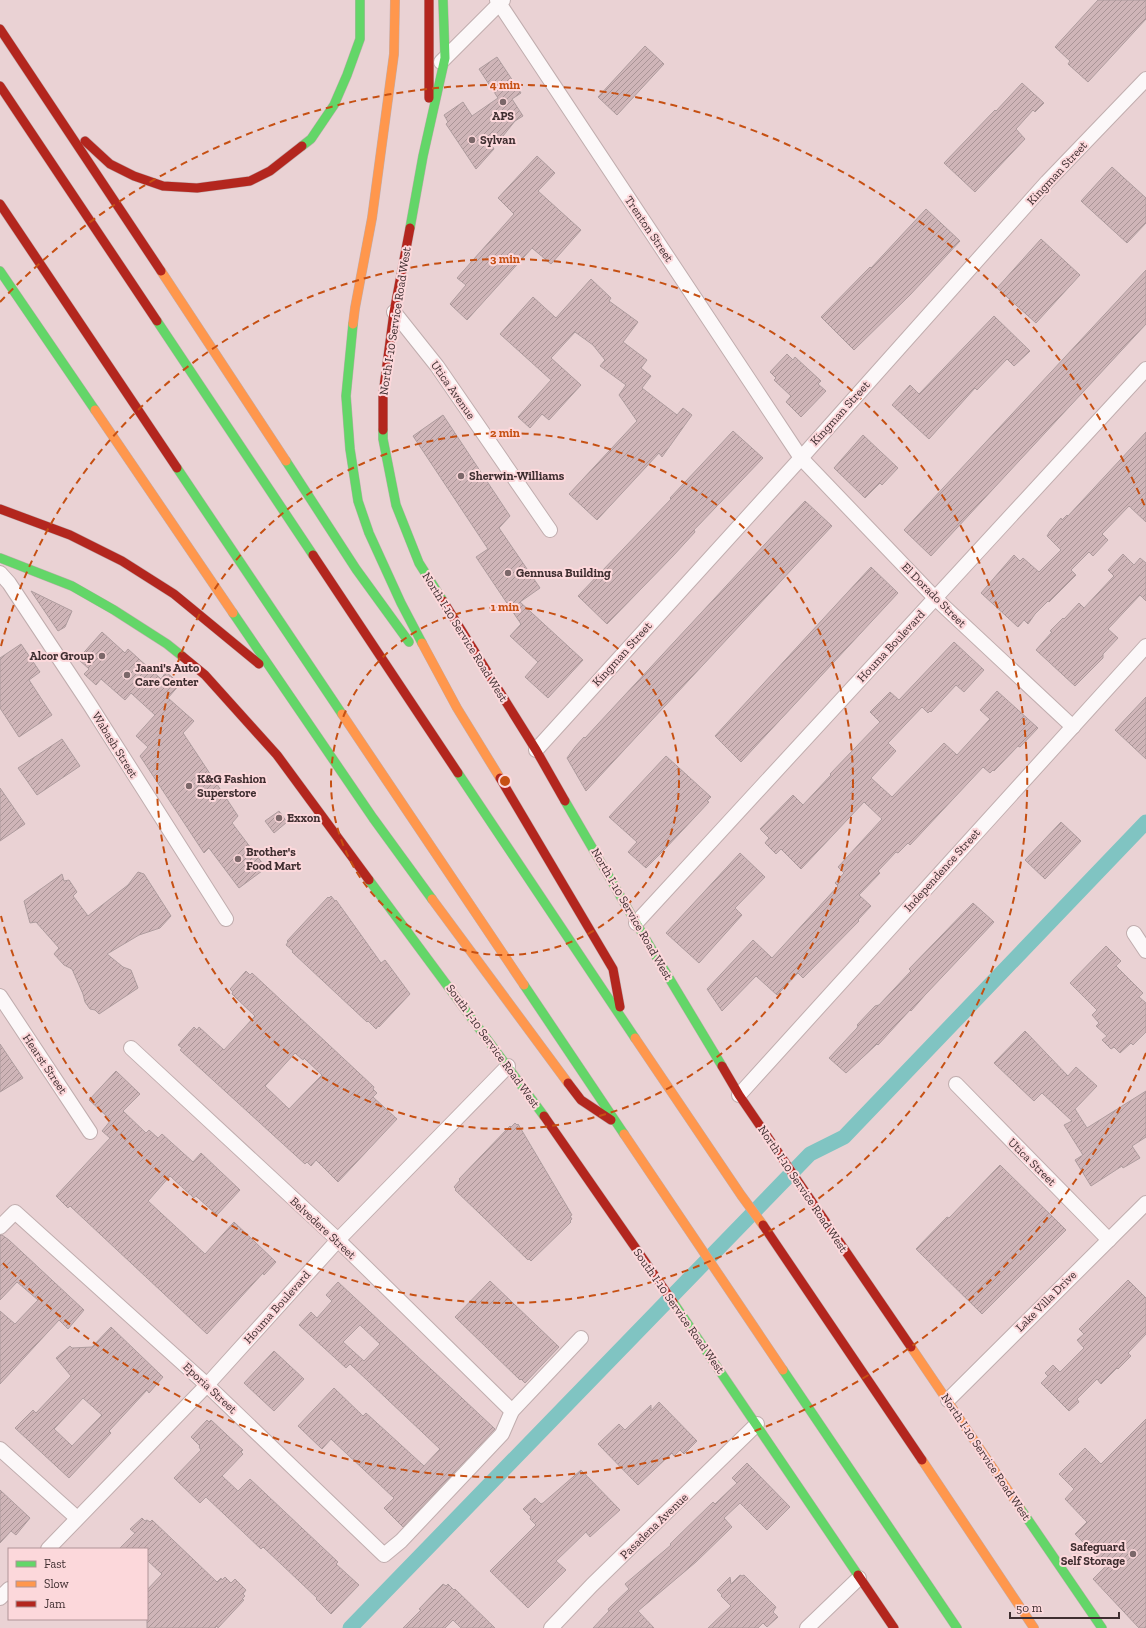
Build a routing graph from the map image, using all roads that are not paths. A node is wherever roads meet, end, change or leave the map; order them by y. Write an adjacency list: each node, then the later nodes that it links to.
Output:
1 (360, 0): 12 (main road)
2 (395, 0): 14 (main road)
3 (429, 0): 9 (main road, North I-10 Service Road West)
4 (443, 0): 8 (main road, North I-10 Service Road West)
5 (500, 1): 8 (street); 19 (street, Trenton Street)
6 (0, 29): 12 (main road)
7 (403, 50): 14 (main road)
8 (445, 58): 9 (street); 13 (main road, North I-10 Service Road West)
9 (428, 76): 13 (main road, North I-10 Service Road West)
10 (1146, 79): 19 (street, Kingman Street)
11 (0, 86): 35 (main road)
12 (56, 113): 27 (main road)
13 (429, 129): 17 (main road, North I-10 Service Road West)
14 (379, 170): 27 (main road)
15 (0, 204): 40 (main road)
16 (0, 271): 26 (main road)
17 (394, 312): 21 (street, Utica Avenue); 29 (main road, North I-10 Service Road West)
18 (1146, 369): 24 (street, Houma Boulevard)
19 (800, 458): 24 (street, El Dorado Street); 29 (street, Kingman Street)
20 (0, 509): 26 (main road)
21 (550, 530)
22 (0, 558): 37 (main road, South I-10 Service Road West)
23 (0, 573): 30 (street, Wabash Street)
24 (935, 598): 28 (street, El Dorado Street); 31 (street, Houma Boulevard)
25 (1146, 646): 28 (street, Independence Street)
26 (278, 679): 40 (main road)
27 (457, 708): 35 (main road)
28 (1072, 727): 39 (street, Independence Street)
29 (536, 750): 31 (main road, North I-10 Service Road West)
30 (226, 919)
31 (636, 923): 39 (main road, North I-10 Service Road West)
32 (1134, 933): 33 (street)
33 (1146, 951)
34 (0, 996): 41 (street, Hearst Street)
35 (621, 1016): 61 (main road)
36 (131, 1048): 44 (street, Belvedere Street)
37 (508, 1066): 44 (street, Houma Boulevard); 50 (main road, South I-10 Service Road West)
38 (956, 1084): 45 (street, Utica Street)
39 (739, 1095): 48 (main road, North I-10 Service Road West)
40 (620, 1127): 60 (main road)
41 (90, 1132)
42 (1146, 1203): 45 (street, Lake Villa Drive)
43 (0, 1227): 47 (street, Eporia Street)
44 (338, 1240): 47 (street, Houma Boulevard); 49 (street, Belvedere Street)
45 (1109, 1240): 48 (street, Lake Villa Drive)
46 (581, 1338): 49 (street)
47 (207, 1385): 49 (street, Eporia Street); 52 (street, Houma Boulevard)
48 (948, 1400): 62 (main road, North I-10 Service Road West)
49 (512, 1411)
50 (757, 1424): 54 (main road, South I-10 Service Road West); 57 (street, Pasadena Avenue)
51 (0, 1449): 52 (street)
52 (77, 1518): 53 (street, Houma Boulevard)
53 (49, 1548)
54 (860, 1578): 58 (street); 59 (main road, South I-10 Service Road West)
55 (8, 1590): 56 (street)
56 (0, 1598)
57 (551, 1628)
58 (807, 1628)
59 (894, 1628)
60 (957, 1628)
61 (1034, 1628)
62 (1102, 1628)

